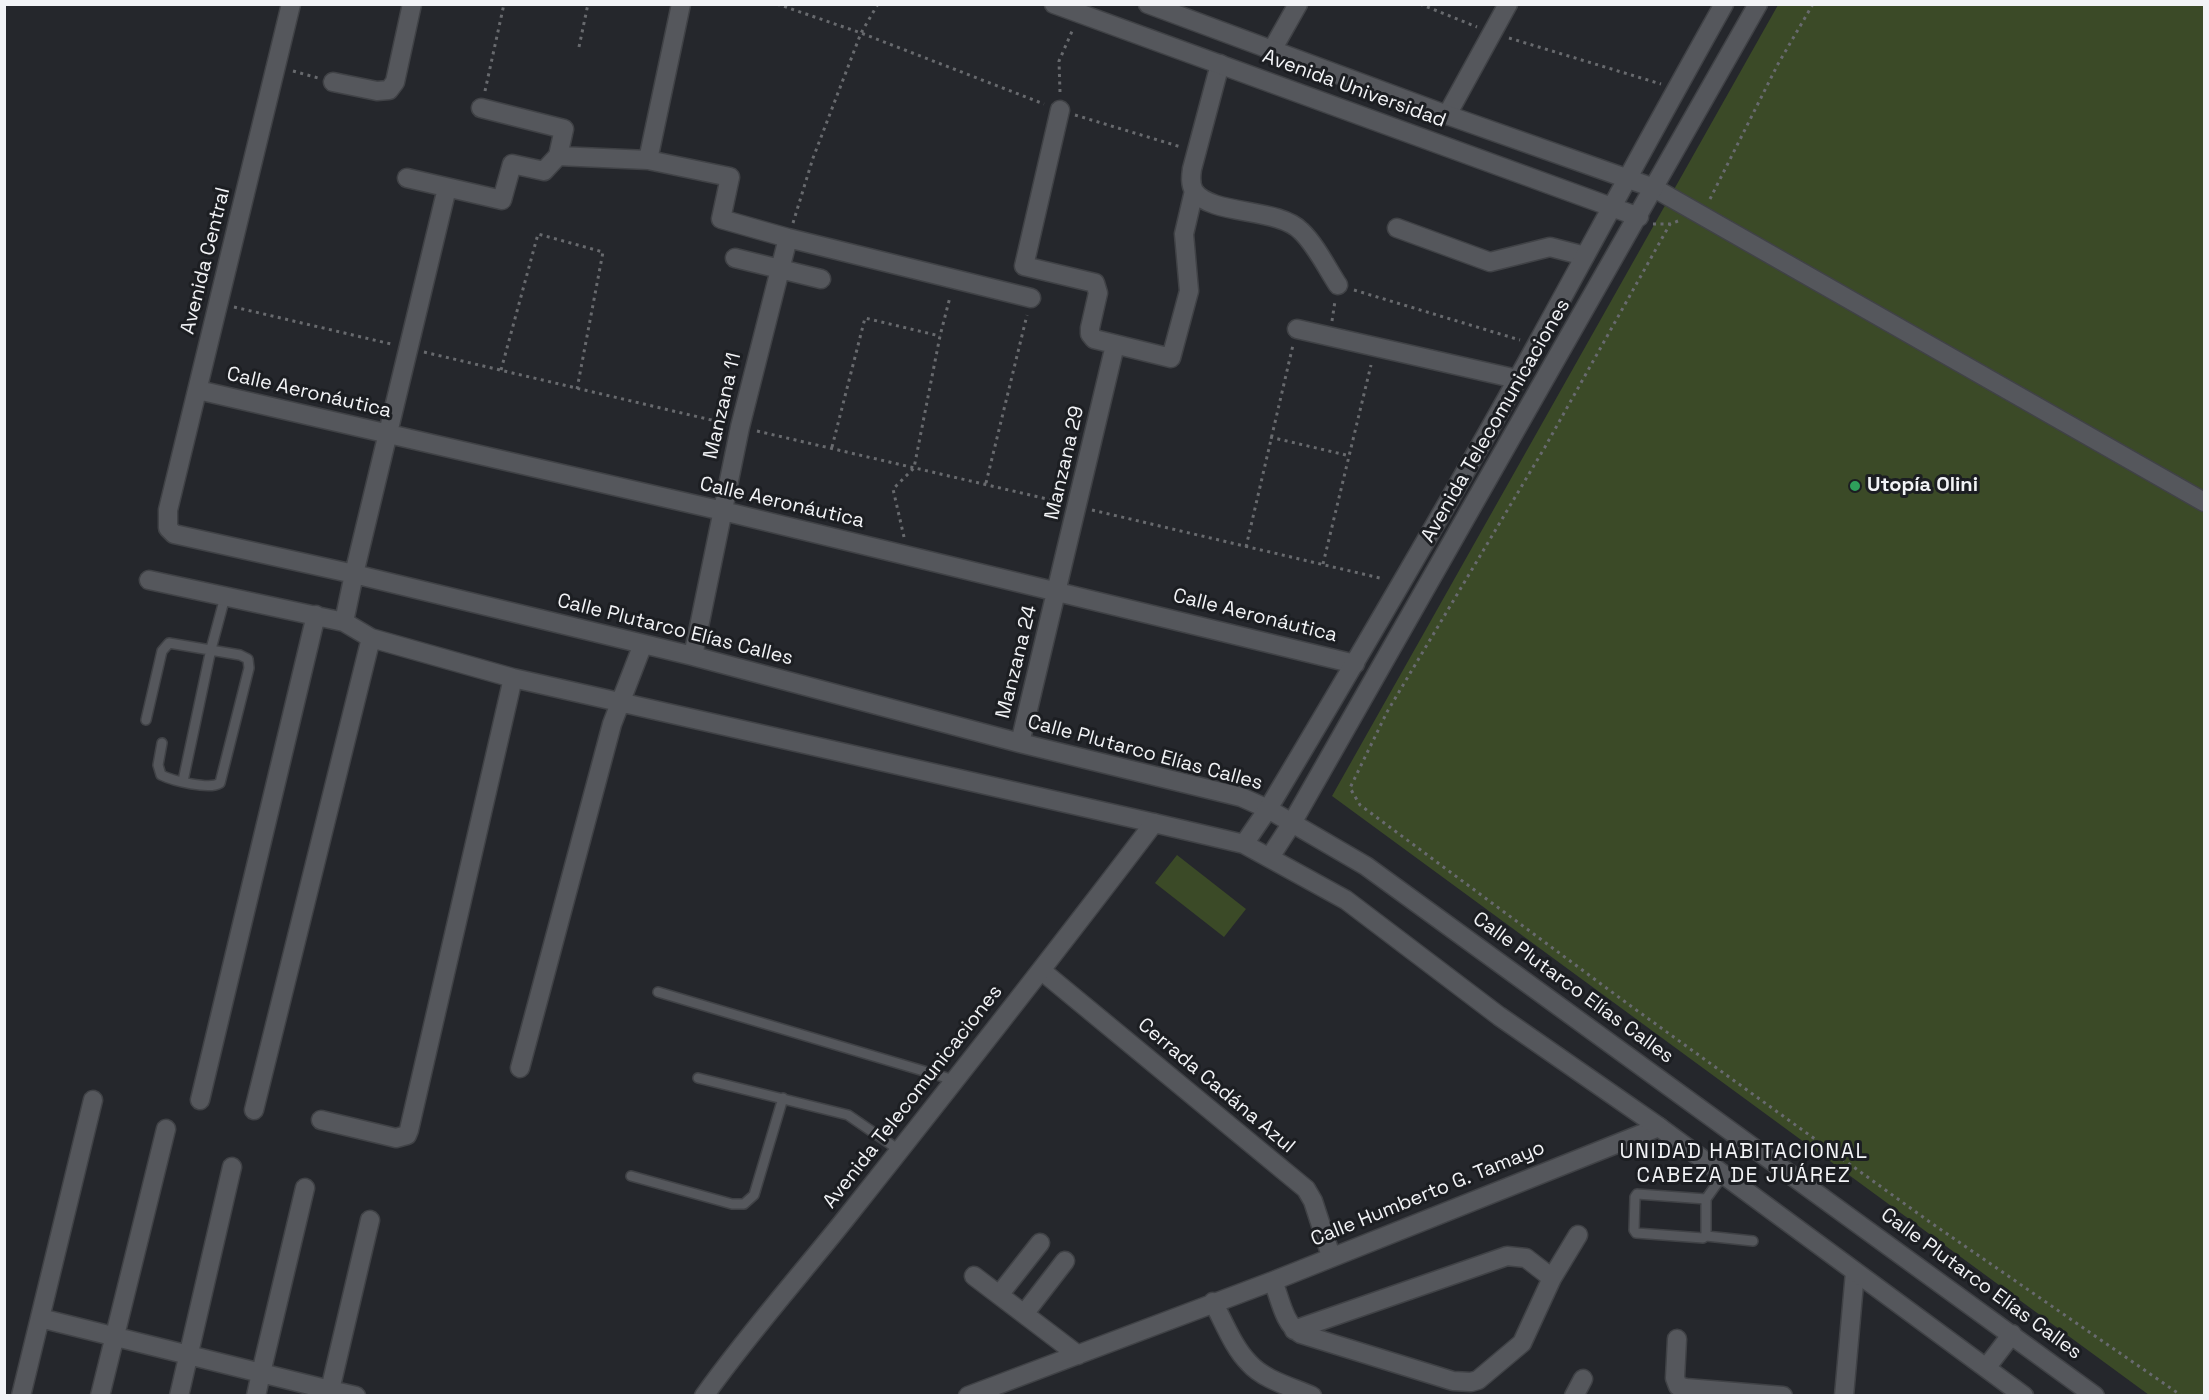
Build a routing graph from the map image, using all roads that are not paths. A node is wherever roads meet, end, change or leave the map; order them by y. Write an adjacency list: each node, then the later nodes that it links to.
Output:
1 (291, 4): 36 (street, Avenida Central)
2 (412, 4): 12 (street)
3 (681, 4): 17 (street)
4 (1054, 4): 11 (street, Avenida Universidad)
5 (1148, 4): 10 (street, Avenida Universidad)
6 (1298, 4): 10 (street)
7 (1508, 4): 15 (street)
8 (1724, 4): 19 (street, Avenida Telecomunicaciones)
9 (1758, 4): 21 (street, Avenida Telecomunicaciones)
10 (1272, 50): 15 (street, Avenida Universidad)
11 (1220, 64): 22 (street); 23 (street, Avenida Universidad)
12 (333, 82)
13 (481, 108): 16 (street)
14 (1060, 110): 34 (street)
15 (1448, 115): 19 (street, Avenida Universidad)
16 (558, 156): 17 (street); 20 (street)
17 (648, 160): 26 (street)
18 (407, 178): 20 (street)
19 (1627, 180): 21 (street, Avenida Universidad); 23 (street, Avenida Telecomunicaciones)
20 (447, 188): 37 (street)
21 (1654, 188): 24 (street, Avenida Telecomunicaciones); 38 (street, Avenida Universidad)
22 (1194, 191): 31 (street); 34 (street)
23 (1611, 207): 24 (street, Avenida Universidad); 27 (street, Avenida Telecomunicaciones)
24 (1639, 217): 60 (street, Avenida Telecomunicaciones)
25 (1397, 228): 27 (street)
26 (788, 238): 29 (street, Manzana 11); 32 (street)
27 (1585, 256): 35 (street, Avenida Telecomunicaciones)
28 (735, 258): 29 (street)
29 (781, 269): 30 (street); 39 (street, Manzana 11)
30 (821, 279)
31 (1338, 285)
32 (1031, 298)
33 (1298, 329): 35 (street)
34 (1115, 345): 43 (street, Manzana 29)
35 (1516, 379): 51 (street, Avenida Telecomunicaciones)
36 (198, 390): 37 (street, Calle Aeronáutica); 40 (street, Avenida Central)
37 (388, 434): 39 (street, Calle Aeronáutica); 41 (street)
38 (2205, 502)
39 (723, 511): 43 (street, Calle Aeronáutica); 50 (street, Manzana 11)
40 (168, 528): 41 (street, Calle Plutarco Elías Calles)
41 (354, 574): 46 (street); 48 (street, Calle Plutarco Elías Calles)
42 (149, 580): 44 (street)
43 (1058, 592): 51 (street, Calle Aeronáutica); 56 (street, Manzana 24)
44 (225, 597): 45 (street); 49 (lane)
45 (316, 615): 46 (street); 70 (street)
46 (344, 622): 47 (street)
47 (371, 638): 52 (street); 71 (street)
48 (643, 644): 50 (street, Calle Plutarco Elías Calles); 53 (street)
49 (211, 649): 54 (lane); 57 (lane); 57 (lane)
50 (693, 656): 56 (street, Calle Plutarco Elías Calles)
51 (1355, 664): 58 (street, Avenida Telecomunicaciones)
52 (513, 678): 53 (street); 72 (street)
53 (622, 702): 59 (street); 65 (street)
54 (146, 720)
55 (162, 743): 57 (lane)
56 (1020, 743): 58 (street, Calle Plutarco Elías Calles)
57 (183, 781)
58 (1268, 809): 60 (street, Calle Plutarco Elías Calles); 61 (street, Avenida Telecomunicaciones)
59 (1154, 823): 61 (street); 63 (street, Avenida Telecomunicaciones)
60 (1292, 823): 62 (street, Avenida Telecomunicaciones); 97 (street, Calle Plutarco Elías Calles)
61 (1244, 844): 62 (street)
62 (1270, 857): 73 (street)
63 (1042, 971): 67 (street, Avenida Telecomunicaciones); 86 (street, Cerrada Cadána Azul)
64 (658, 992): 67 (lane)
65 (520, 1068)
66 (698, 1078): 68 (lane)
67 (954, 1080): 75 (street, Avenida Telecomunicaciones)
68 (783, 1098): 75 (lane); 78 (lane)
69 (93, 1100): 95 (street)
70 (200, 1100)
71 (255, 1110)
72 (321, 1119)
73 (1659, 1127): 77 (street); 86 (street, Calle Humberto G. Tamayo)
74 (166, 1130): 98 (street)
75 (899, 1150): 111 (street, Avenida Telecomunicaciones)
76 (232, 1167): 100 (street)
77 (1723, 1175): 80 (lane); 88 (street)
78 (631, 1176)
79 (305, 1188): 103 (street)
80 (1706, 1199): 83 (lane); 83 (lane)
81 (370, 1220): 105 (street)
82 (1578, 1235): 90 (street)
83 (1706, 1236): 84 (lane)
84 (1753, 1241)
85 (1040, 1243): 92 (street)
86 (1331, 1256): 91 (street, Calle Humberto G. Tamayo)
87 (1065, 1261): 94 (street)
88 (1856, 1272): 102 (street); 116 (street)
89 (974, 1276): 92 (street)
90 (1551, 1278): 96 (street); 96 (street)
91 (1273, 1281): 93 (street, Calle Humberto G. Tamayo); 96 (street)
92 (999, 1295): 94 (street)
93 (1213, 1302): 101 (street, Calle Humberto G. Tamayo); 113 (street)
94 (1024, 1314): 101 (street)
95 (40, 1318): 98 (street); 106 (street)
96 (1294, 1330)
97 (2012, 1334): 102 (street); 118 (street, Calle Plutarco Elías Calles)
98 (115, 1337): 100 (street); 107 (street)
99 (1677, 1339): 115 (street)
100 (189, 1355): 103 (street); 108 (street)
101 (1078, 1355): 112 (street, Calle Humberto G. Tamayo)
102 (1986, 1368): 117 (street)
103 (261, 1373): 105 (street); 109 (street)
104 (1583, 1379): 114 (street)
105 (329, 1393): 110 (street)
106 (21, 1395)
107 (100, 1395)
108 (179, 1395)
109 (256, 1395)
110 (356, 1395)
111 (704, 1395)
112 (968, 1395)
113 (1312, 1395)
114 (1574, 1395)
115 (1783, 1395)
116 (1844, 1395)
117 (2024, 1395)
118 (2095, 1395)

